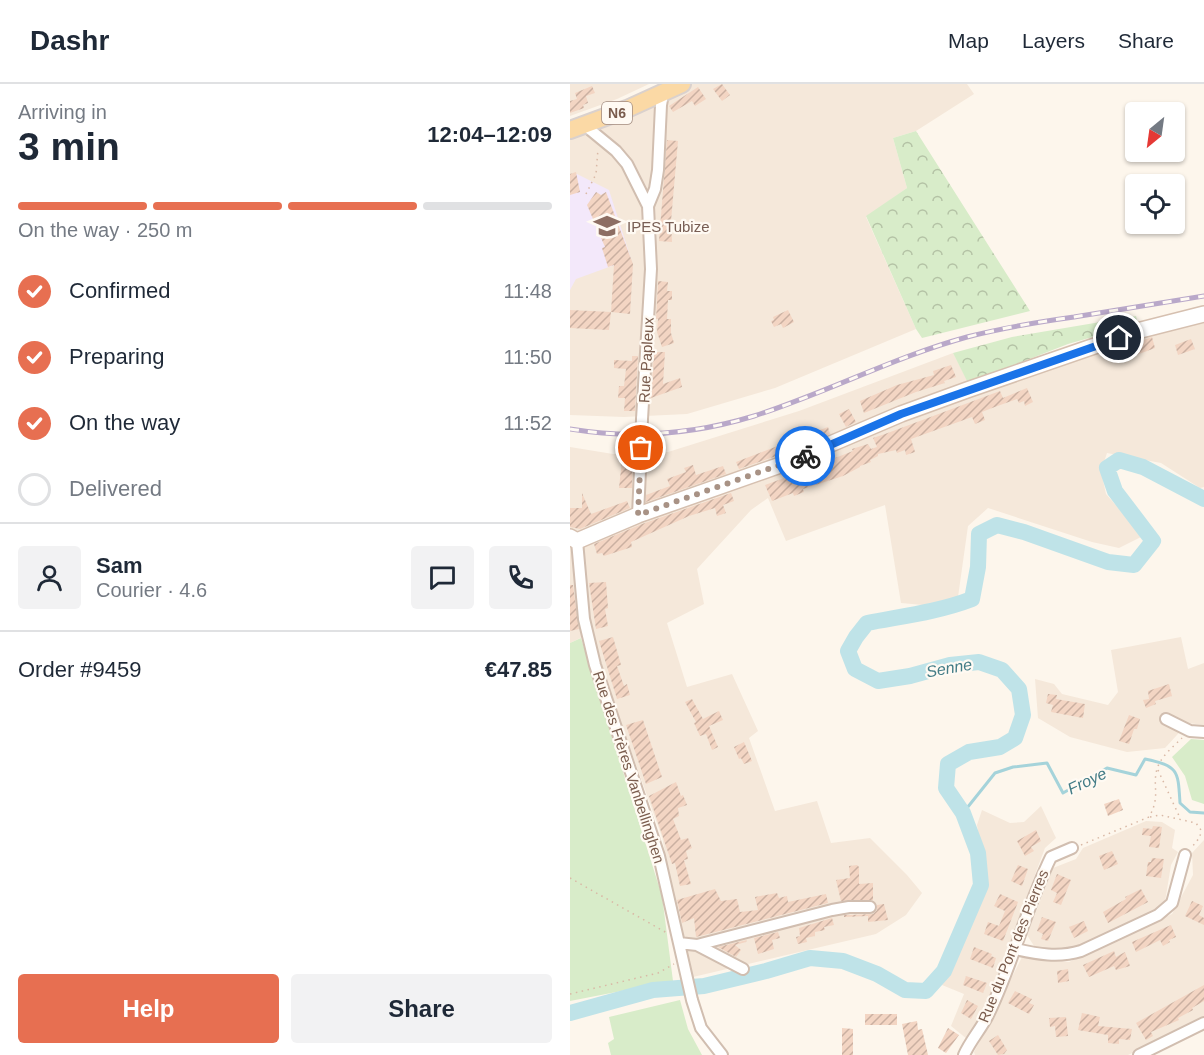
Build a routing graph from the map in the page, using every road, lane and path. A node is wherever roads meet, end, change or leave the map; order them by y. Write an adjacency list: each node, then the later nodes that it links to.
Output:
1 (682, 84): 2 (main road, N6)
2 (664, 87): 3 (main road, N6); 6 (street, Rue Papleux)
3 (576, 124): 4 (street, Rue Papleux)
4 (602, 140): 5 (path); 6 (street, Rue Papleux)
5 (586, 194)
6 (648, 206): 8 (street, Rue Papleux, bridge)
7 (1204, 314): 8 (street)
8 (638, 515): 9 (street)
9 (574, 539): 22 (street, Rue des Frères Vanbellinghen)
10 (1166, 719): 11 (street)
11 (1190, 731): 12 (street); 13 (path)
12 (1204, 732)
13 (1158, 767): 14 (path); 15 (path)
14 (1149, 817): 15 (path); 18 (path)
15 (1180, 819): 17 (path)
16 (1204, 836): 17 (path)
17 (1200, 837): 19 (path)
18 (1072, 848): 24 (street, Rue du Pont des Pierres)
19 (1185, 855): 24 (street)
20 (570, 879): 22 (path)
21 (870, 907): 23 (street)
22 (678, 939): 23 (street); 25 (street, Rue des Frères Vanbellinghen)
23 (697, 945): 26 (street)
24 (1015, 949): 30 (street, Rue du Pont des Pierres)
25 (683, 960): 27 (path); 29 (street, Rue des Frères Vanbellinghen)
26 (742, 969)
27 (570, 994)
28 (1204, 1023): 31 (street)
29 (722, 1055)
30 (964, 1055)
31 (1139, 1055)

